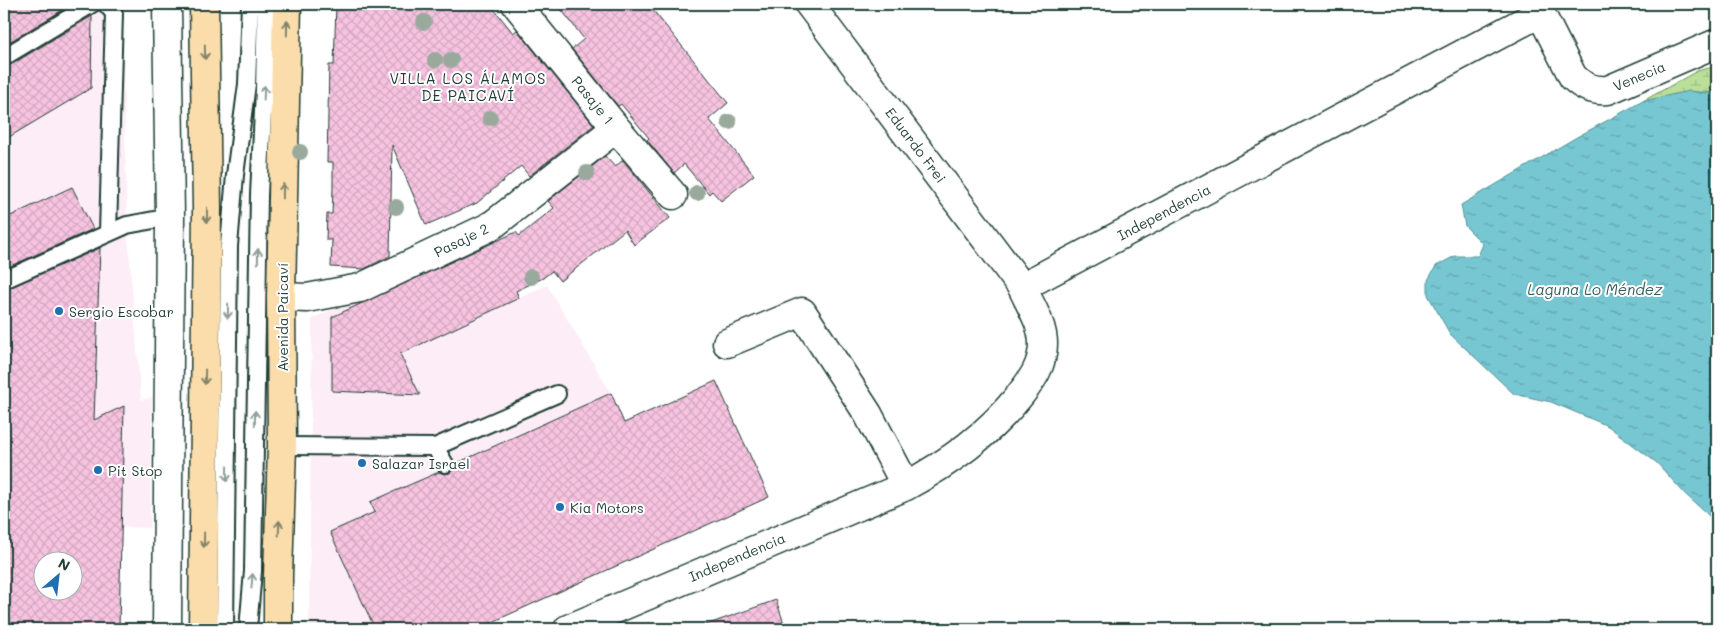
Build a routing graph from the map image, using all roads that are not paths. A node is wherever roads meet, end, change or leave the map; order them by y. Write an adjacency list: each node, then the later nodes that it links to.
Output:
1 (92, 4): 12 (lane)
2 (106, 4): 16 (lane)
3 (167, 4): 15 (street)
4 (204, 4): 27 (main road, one-way to 27)
5 (250, 4): 28 (lane, one-way to 28)
6 (266, 4): 29 (lane, one-way to 6)
7 (287, 4): 19 (main road, Avenida Paicaví, one-way to 7)
8 (516, 4): 13 (street, Pasaje 1)
9 (809, 4): 18 (street, Eduardo Frei)
10 (1538, 8): 11 (street, Venecia); 18 (street, Independencia)
11 (1717, 43)
12 (4, 58)
13 (616, 128): 14 (street, Pasaje 1); 19 (street, Pasaje 2)
14 (673, 195)
15 (170, 217): 16 (lane); 26 (street)
16 (108, 232): 17 (lane)
17 (4, 280)
18 (1022, 287): 25 (street, Independencia)
19 (281, 298): 22 (main road, Avenida Paicaví)
20 (728, 343): 25 (street)
21 (557, 394): 23 (lane)
22 (282, 446): 23 (lane); 30 (main road, Avenida Paicaví, one-way to 22)
23 (435, 447): 24 (lane)
24 (445, 464)
25 (906, 486): 31 (street, Independencia)
26 (167, 629)
27 (203, 629)
28 (225, 629)
29 (248, 629)
30 (278, 629)
31 (568, 629)

